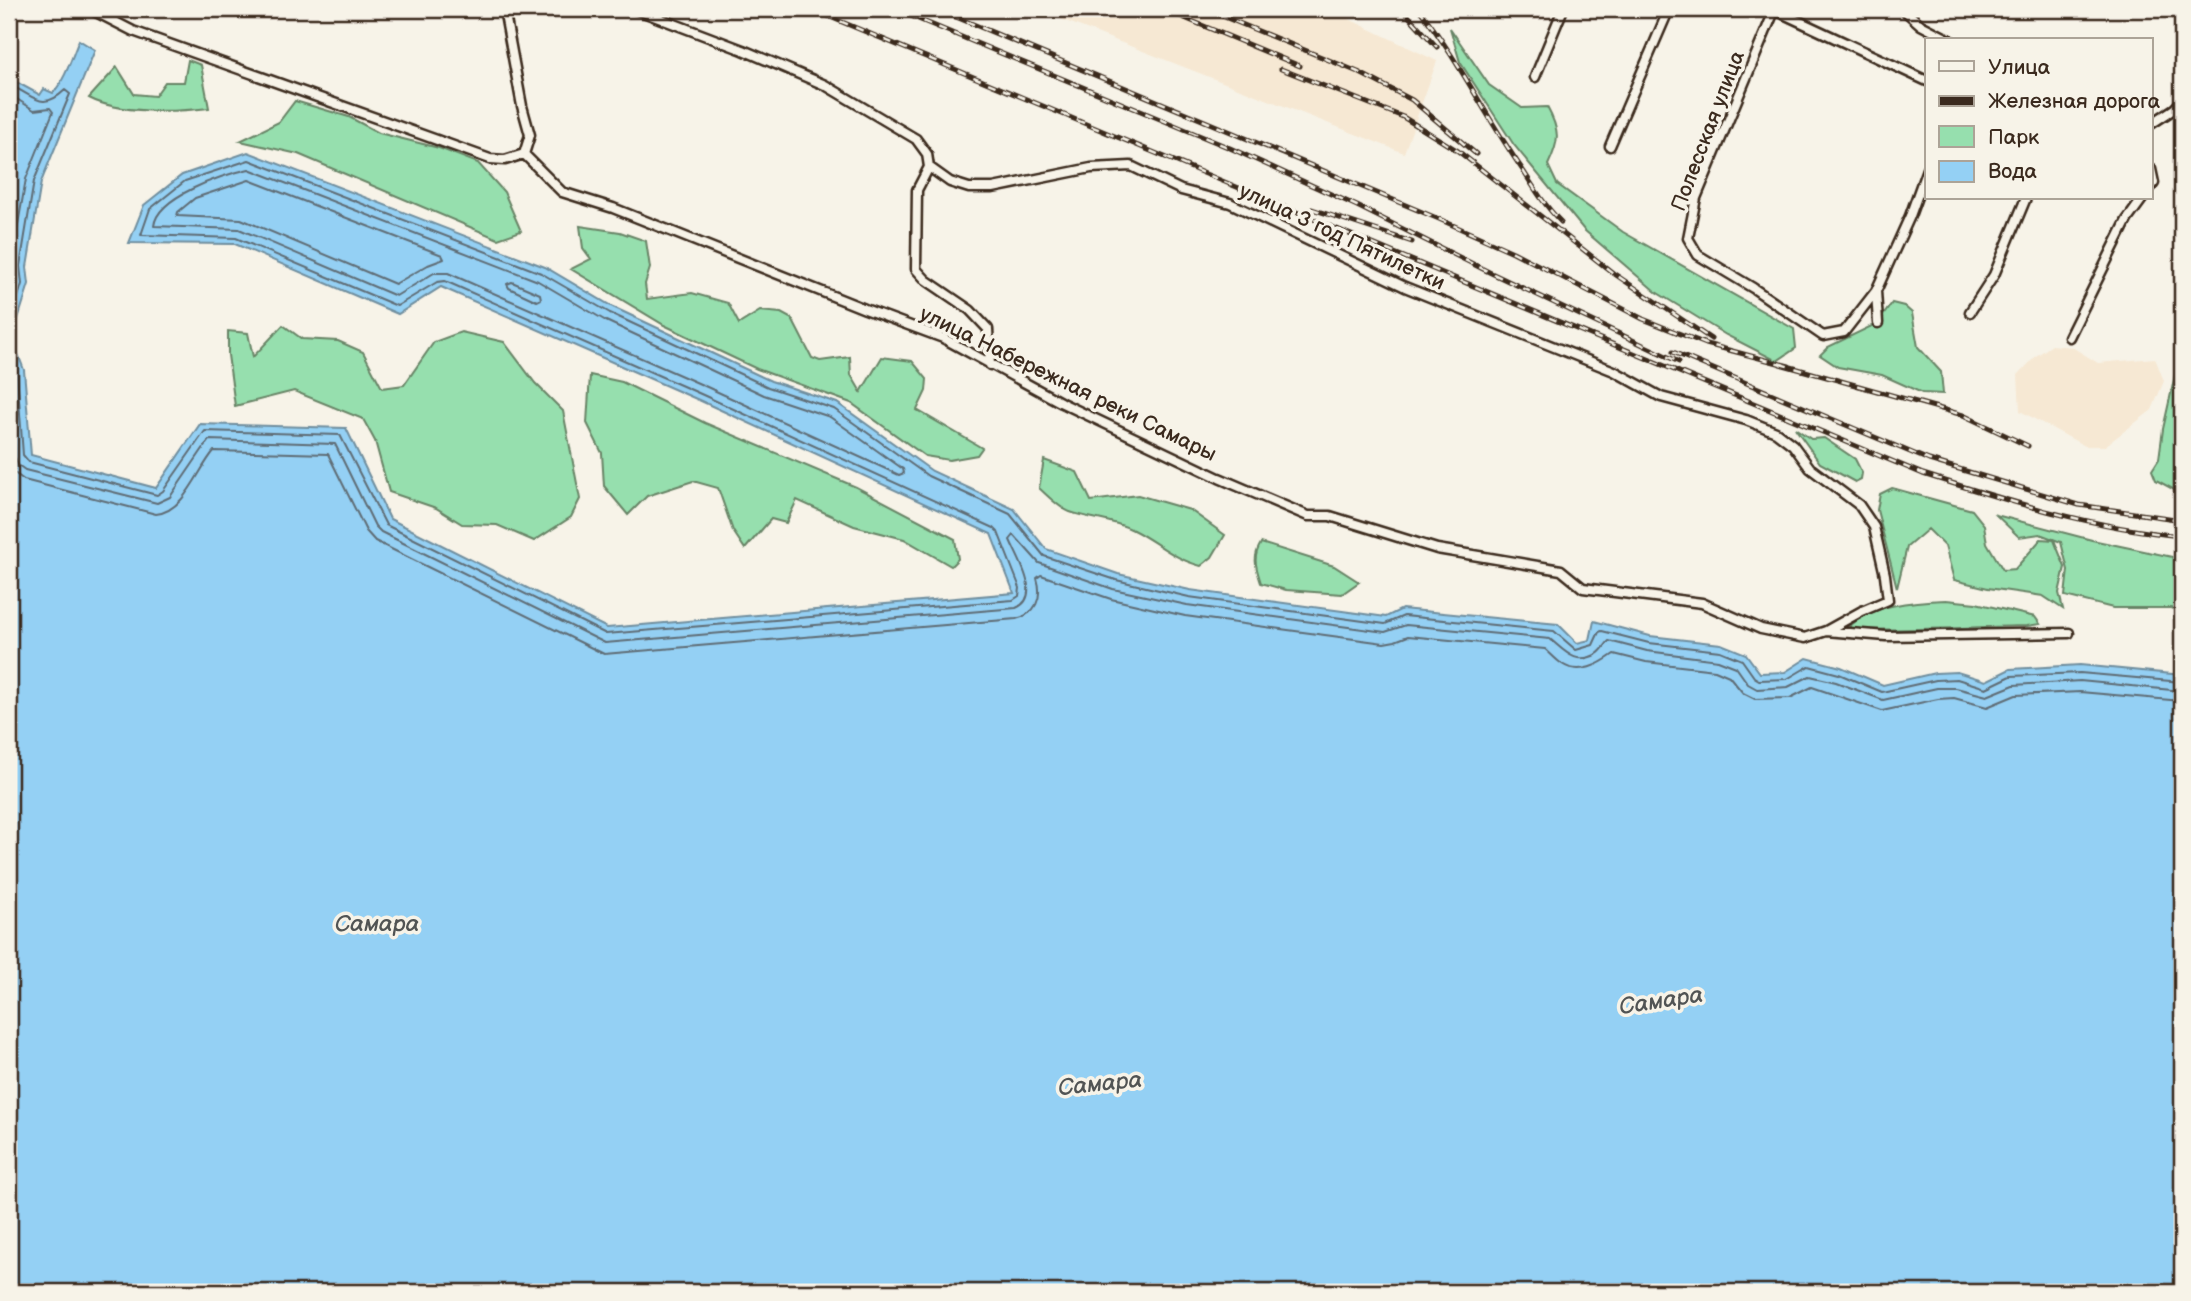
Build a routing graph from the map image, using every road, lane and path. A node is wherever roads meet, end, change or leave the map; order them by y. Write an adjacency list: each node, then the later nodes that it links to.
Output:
1 (90, 9): 14 (street)
2 (504, 9): 14 (street)
3 (635, 9): 15 (street)
4 (1563, 9): 9 (street)
5 (1669, 9): 13 (street)
6 (1775, 9): 10 (street); 19 (street, Полесская улица)
7 (1903, 9): 8 (street)
8 (1946, 38)
9 (1535, 77)
10 (1925, 80)
11 (2182, 101): 12 (street)
12 (2152, 123)
13 (1610, 146)
14 (524, 154): 23 (street, улица Набережная реки Самары)
15 (929, 167): 23 (street); 24 (street, улица 3 год Пятилетки)
16 (1925, 175): 19 (street)
17 (2025, 200): 20 (street)
18 (2142, 200): 22 (street)
19 (1876, 291): 21 (street)
20 (1970, 312)
21 (1878, 323)
22 (2069, 337)
23 (990, 365): 24 (street, улица Набережная реки Самары)
24 (1826, 631): 25 (street, улица Набережная реки Самары)
25 (2069, 634)

